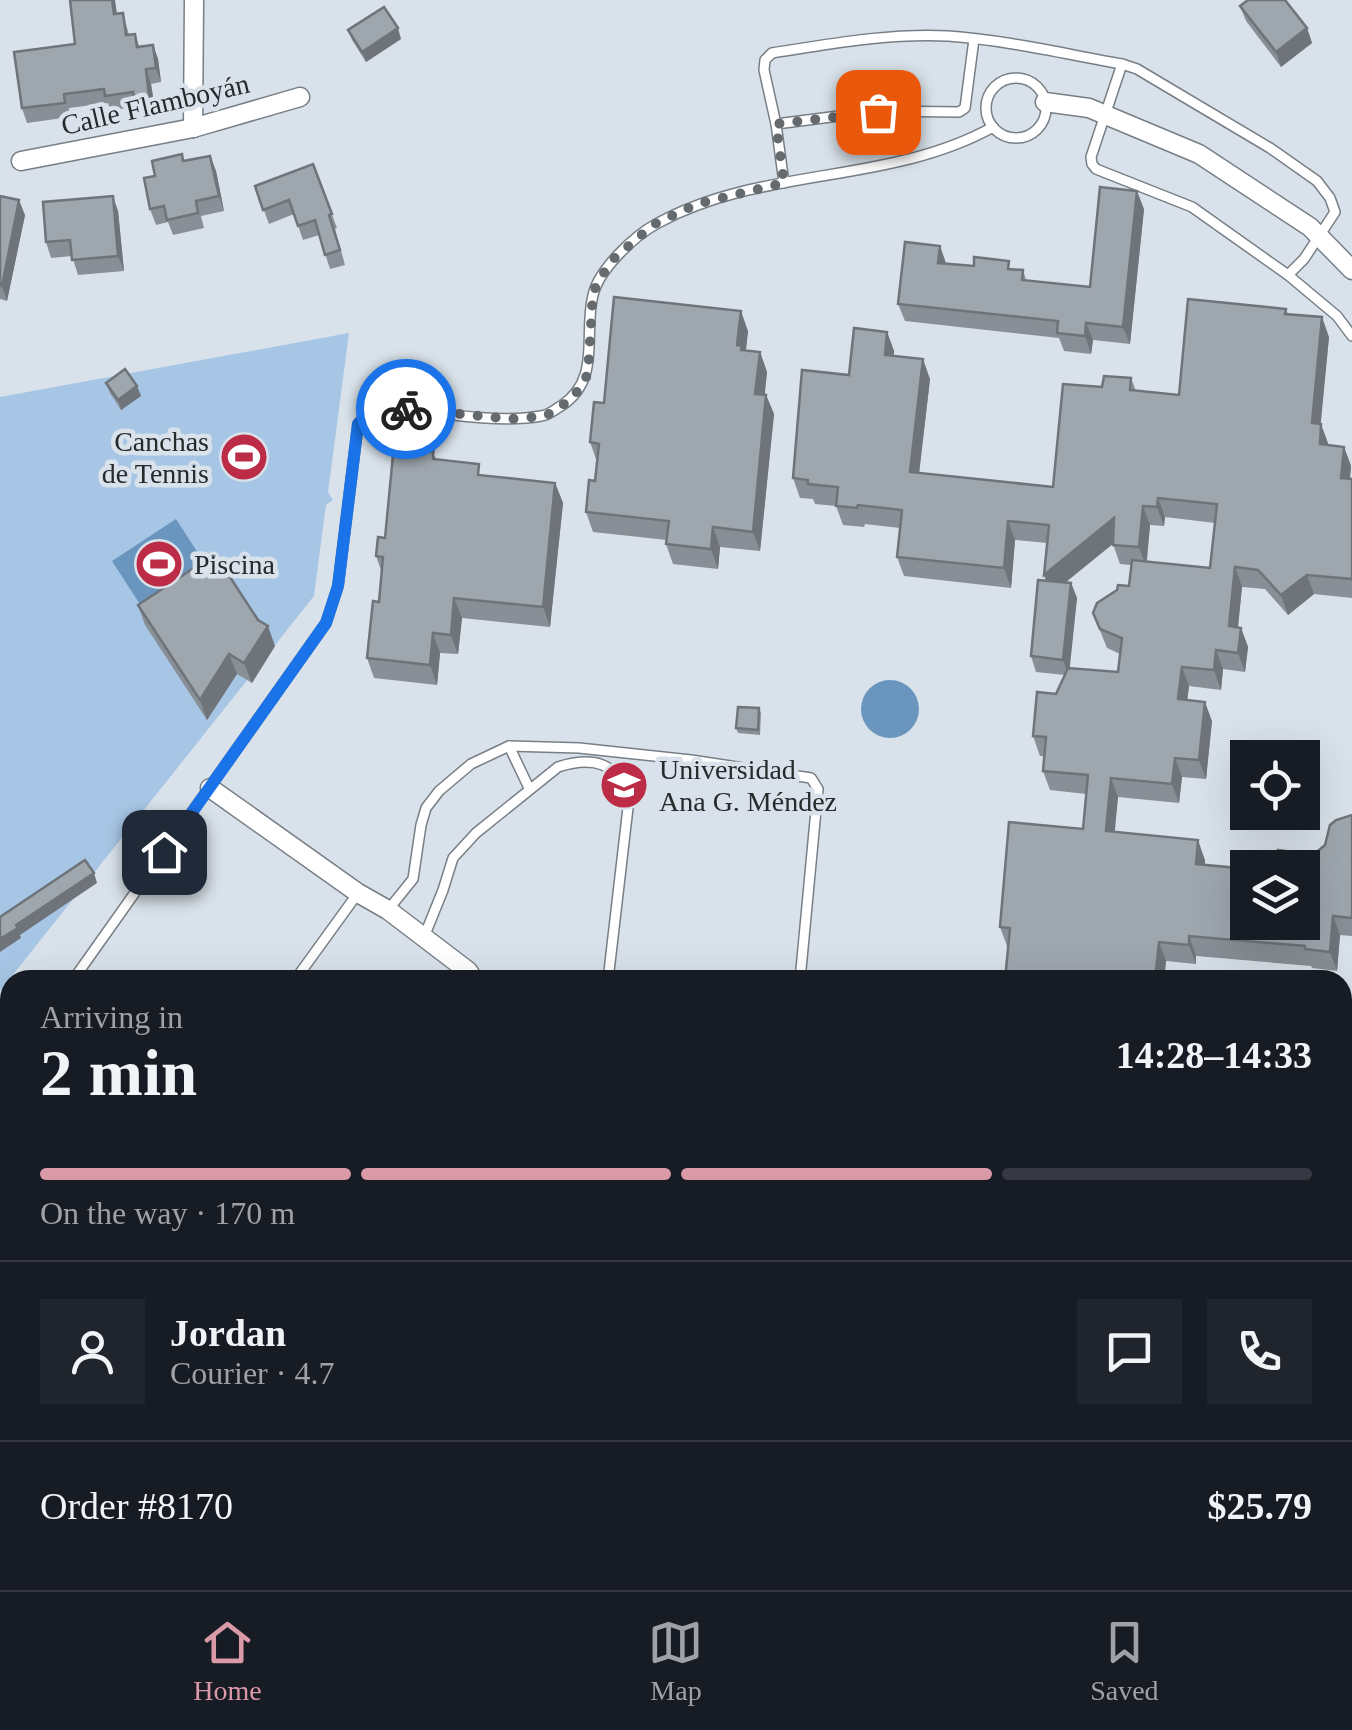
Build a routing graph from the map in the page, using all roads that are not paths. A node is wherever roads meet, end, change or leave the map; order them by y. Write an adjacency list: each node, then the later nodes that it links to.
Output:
1 (194, 0): 8 (street)
2 (974, 39): 3 (lane); 7 (lane); 7 (lane)
3 (1122, 64): 6 (lane); 12 (lane)
4 (300, 97): 8 (street, Calle Flamboyán)
5 (1045, 102): 6 (street); 9 (lane); 9 (lane)
6 (1106, 114): 12 (street); 14 (lane)
7 (776, 124): 11 (lane)
8 (193, 128): 10 (street, Calle Flamboyán)
9 (994, 128): 11 (lane)
10 (20, 161)
11 (784, 183): 17 (lane)
12 (1320, 236): 13 (street); 14 (lane)
13 (1352, 270)
14 (1288, 275): 15 (lane)
15 (1352, 336)
16 (509, 746): 18 (lane); 20 (lane); 26 (lane)
17 (210, 788): 19 (street); 22 (lane)
18 (530, 788): 21 (lane); 25 (lane)
19 (358, 893): 20 (street); 23 (lane)
20 (388, 910): 21 (street)
21 (424, 937): 24 (street)
22 (80, 970)
23 (302, 970)
24 (467, 970)
25 (609, 970)
26 (801, 970)

